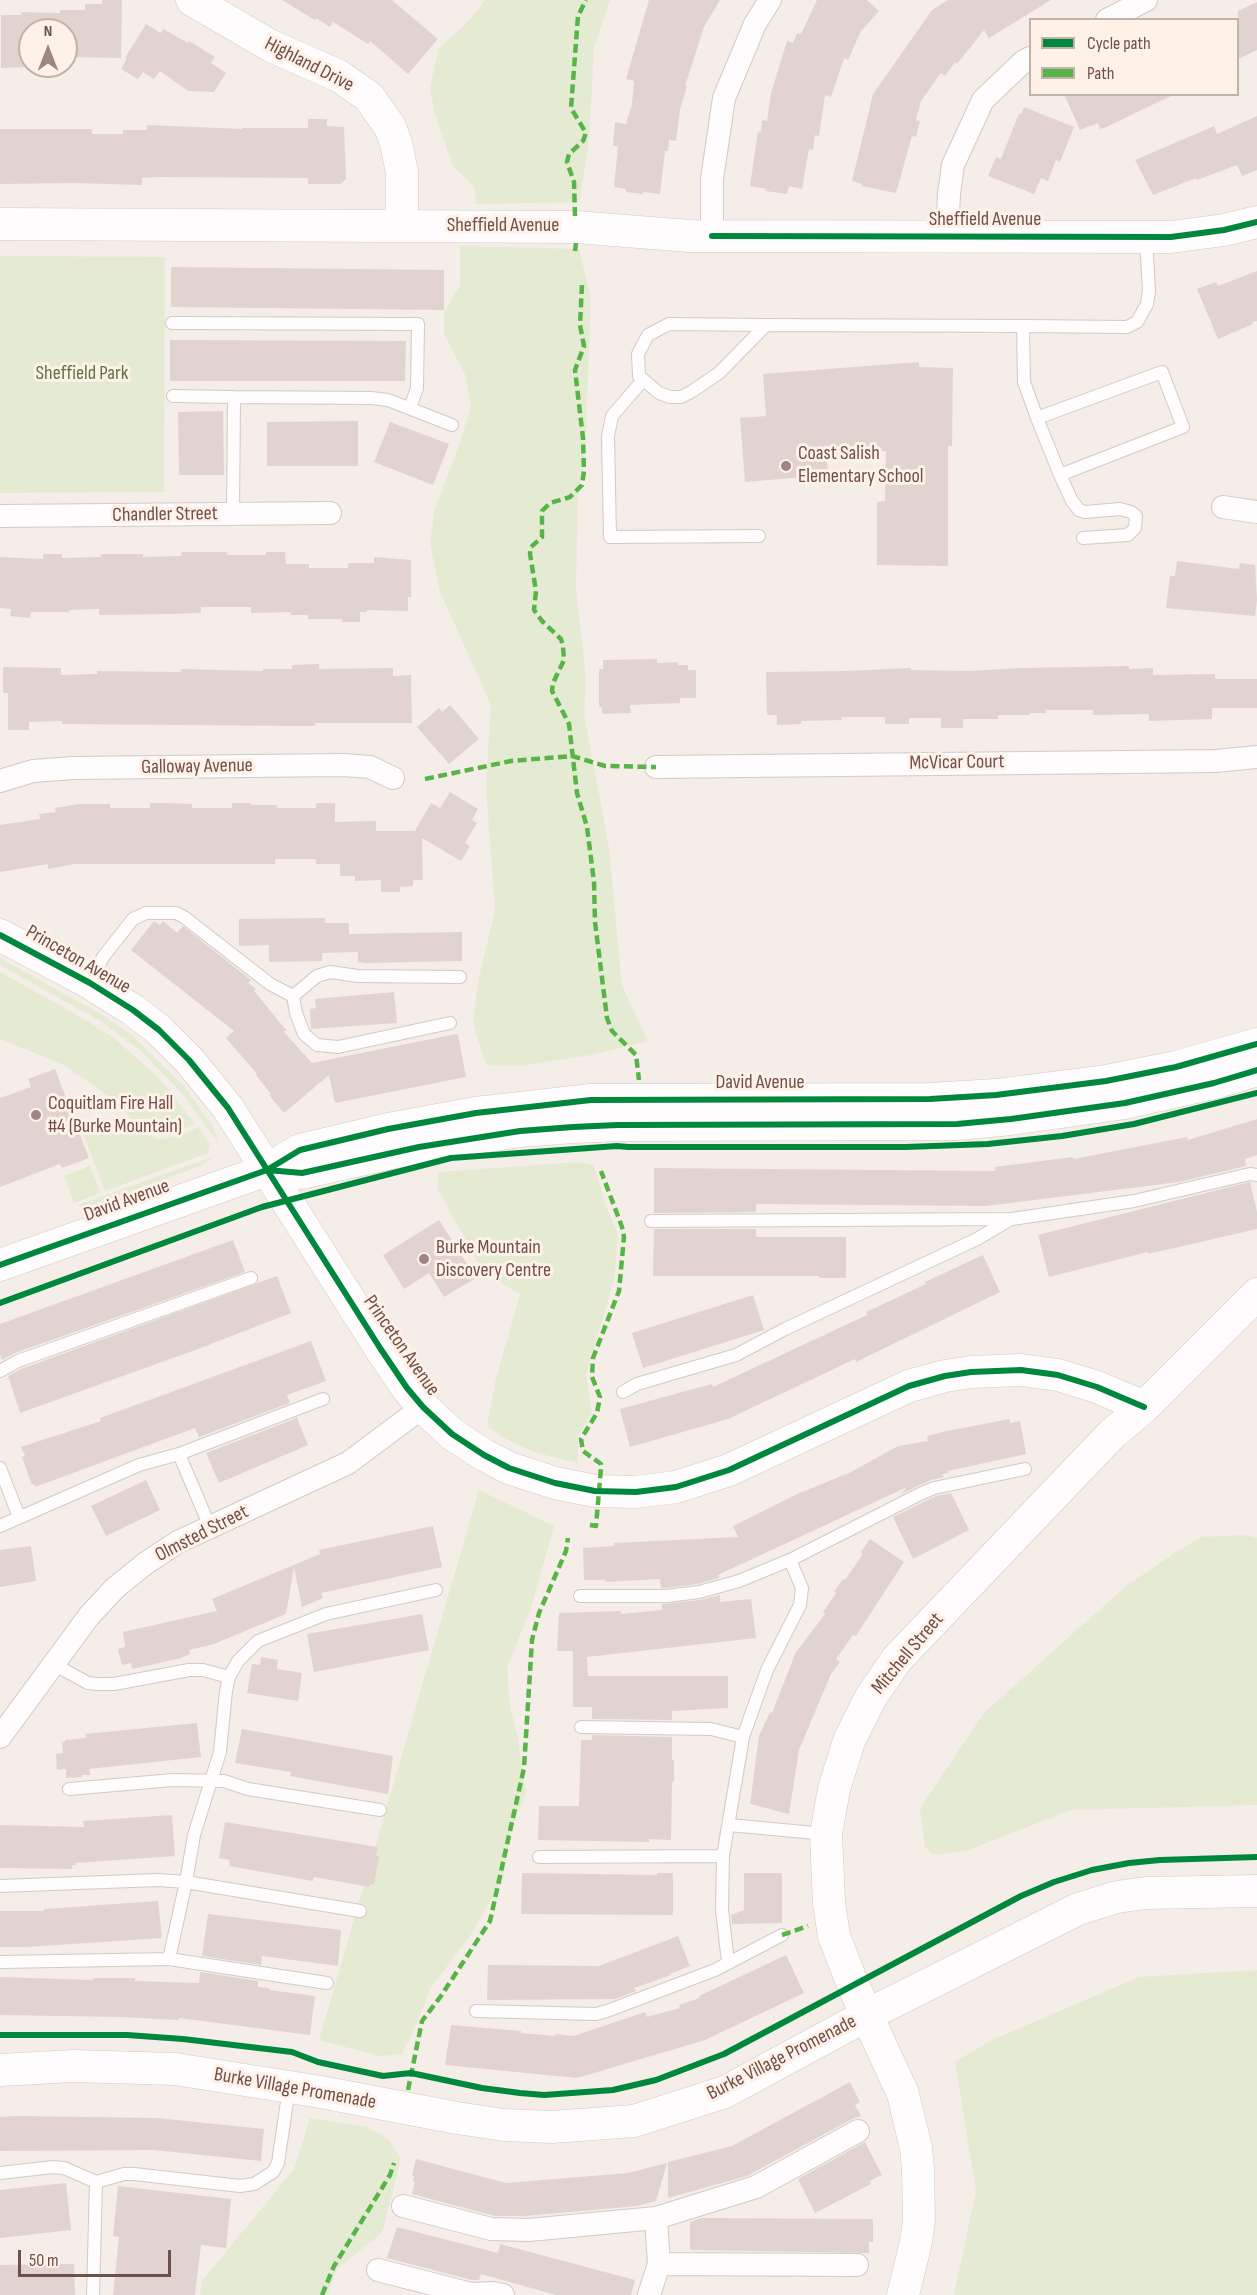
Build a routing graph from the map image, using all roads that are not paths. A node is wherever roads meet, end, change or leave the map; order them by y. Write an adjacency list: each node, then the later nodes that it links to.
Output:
1 (192, 0): 8 (street, Highland Drive)
2 (770, 0): 9 (street)
3 (1146, 0): 4 (street)
4 (1111, 18)
5 (1029, 58): 10 (street)
6 (1257, 222): 11 (street, Sheffield Avenue)
7 (0, 224): 8 (street, Sheffield Avenue)
8 (402, 226): 9 (street, Sheffield Avenue)
9 (712, 236): 10 (street, Sheffield Avenue)
10 (947, 236): 11 (street, Sheffield Avenue)
11 (1146, 237): 14 (lane)
12 (172, 323): 18 (lane)
13 (766, 325): 14 (lane); 15 (lane); 15 (lane)
14 (1023, 326): 19 (lane)
15 (643, 380): 27 (lane)
16 (173, 396): 17 (lane)
17 (234, 397): 18 (lane); 25 (lane)
18 (410, 408): 20 (lane)
19 (1036, 418): 21 (lane); 21 (lane)
20 (452, 425)
21 (1060, 475): 28 (lane)
22 (1223, 507): 23 (street)
23 (1257, 512)
24 (330, 513): 25 (street, Chandler Street)
25 (233, 515): 26 (street, Chandler Street)
26 (0, 516)
27 (759, 536)
28 (1083, 538)
29 (1257, 757): 30 (street, McVicar Court)
30 (656, 767)
31 (393, 778): 32 (street, Galloway Avenue)
32 (0, 781)
33 (0, 934): 35 (street, Princeton Avenue)
34 (460, 977): 36 (lane)
35 (90, 983): 36 (lane); 40 (street, Princeton Avenue)
36 (293, 996): 37 (lane)
37 (450, 1023)
38 (1257, 1044): 40 (street, David Avenue)
39 (1257, 1070): 40 (street, David Avenue)
40 (267, 1170): 44 (street, David Avenue); 50 (street, Princeton Avenue)
41 (1257, 1175): 42 (lane)
42 (1012, 1219): 43 (lane); 48 (lane)
43 (651, 1221)
44 (0, 1265)
45 (251, 1278): 47 (lane)
46 (1257, 1294): 51 (street, Mitchell Street)
47 (0, 1371)
48 (623, 1392)
49 (323, 1399): 52 (lane)
50 (423, 1407): 51 (street, Princeton Avenue); 57 (street, Olmsted Street)
51 (1143, 1407): 70 (street, Mitchell Street)
52 (179, 1454): 55 (lane); 57 (lane)
53 (0, 1468): 55 (lane)
54 (1025, 1469): 58 (lane)
55 (19, 1517): 56 (lane)
56 (0, 1526)
57 (210, 1527): 61 (street, Olmsted Street)
58 (790, 1560): 60 (lane); 65 (lane)
59 (436, 1590): 62 (lane)
60 (580, 1596)
61 (53, 1664): 62 (lane); 64 (street, Olmsted Street)
62 (229, 1677): 66 (lane)
63 (580, 1727): 65 (lane)
64 (0, 1737)
65 (743, 1737): 69 (lane)
66 (213, 1780): 67 (lane); 68 (lane); 73 (lane)
67 (69, 1789)
68 (380, 1810)
69 (729, 1825): 70 (lane); 71 (lane)
70 (826, 1834): 83 (street, Mitchell Street)
71 (723, 1856): 72 (lane); 80 (lane)
72 (539, 1857)
73 (186, 1882): 74 (lane); 76 (lane); 78 (lane)
74 (0, 1886)
75 (1257, 1891): 83 (street, Burke Village Promenade)
76 (360, 1911)
77 (782, 1935): 80 (lane)
78 (169, 1959): 79 (lane); 81 (lane)
79 (0, 1962)
80 (728, 1962): 82 (lane)
81 (327, 1983)
82 (476, 2011)
83 (867, 2015): 85 (street, Burke Village Promenade); 97 (street, Mitchell Street)
84 (0, 2070): 85 (street, Burke Village Promenade)
85 (289, 2086): 88 (lane)
86 (858, 2132): 90 (street)
87 (0, 2173): 88 (lane)
88 (96, 2182): 94 (lane)
89 (403, 2206): 90 (street)
90 (656, 2218): 91 (street)
91 (659, 2264): 92 (street); 96 (street)
92 (857, 2265)
93 (378, 2270): 95 (street)
94 (93, 2295)
95 (503, 2295)
96 (650, 2295)
97 (903, 2295)

